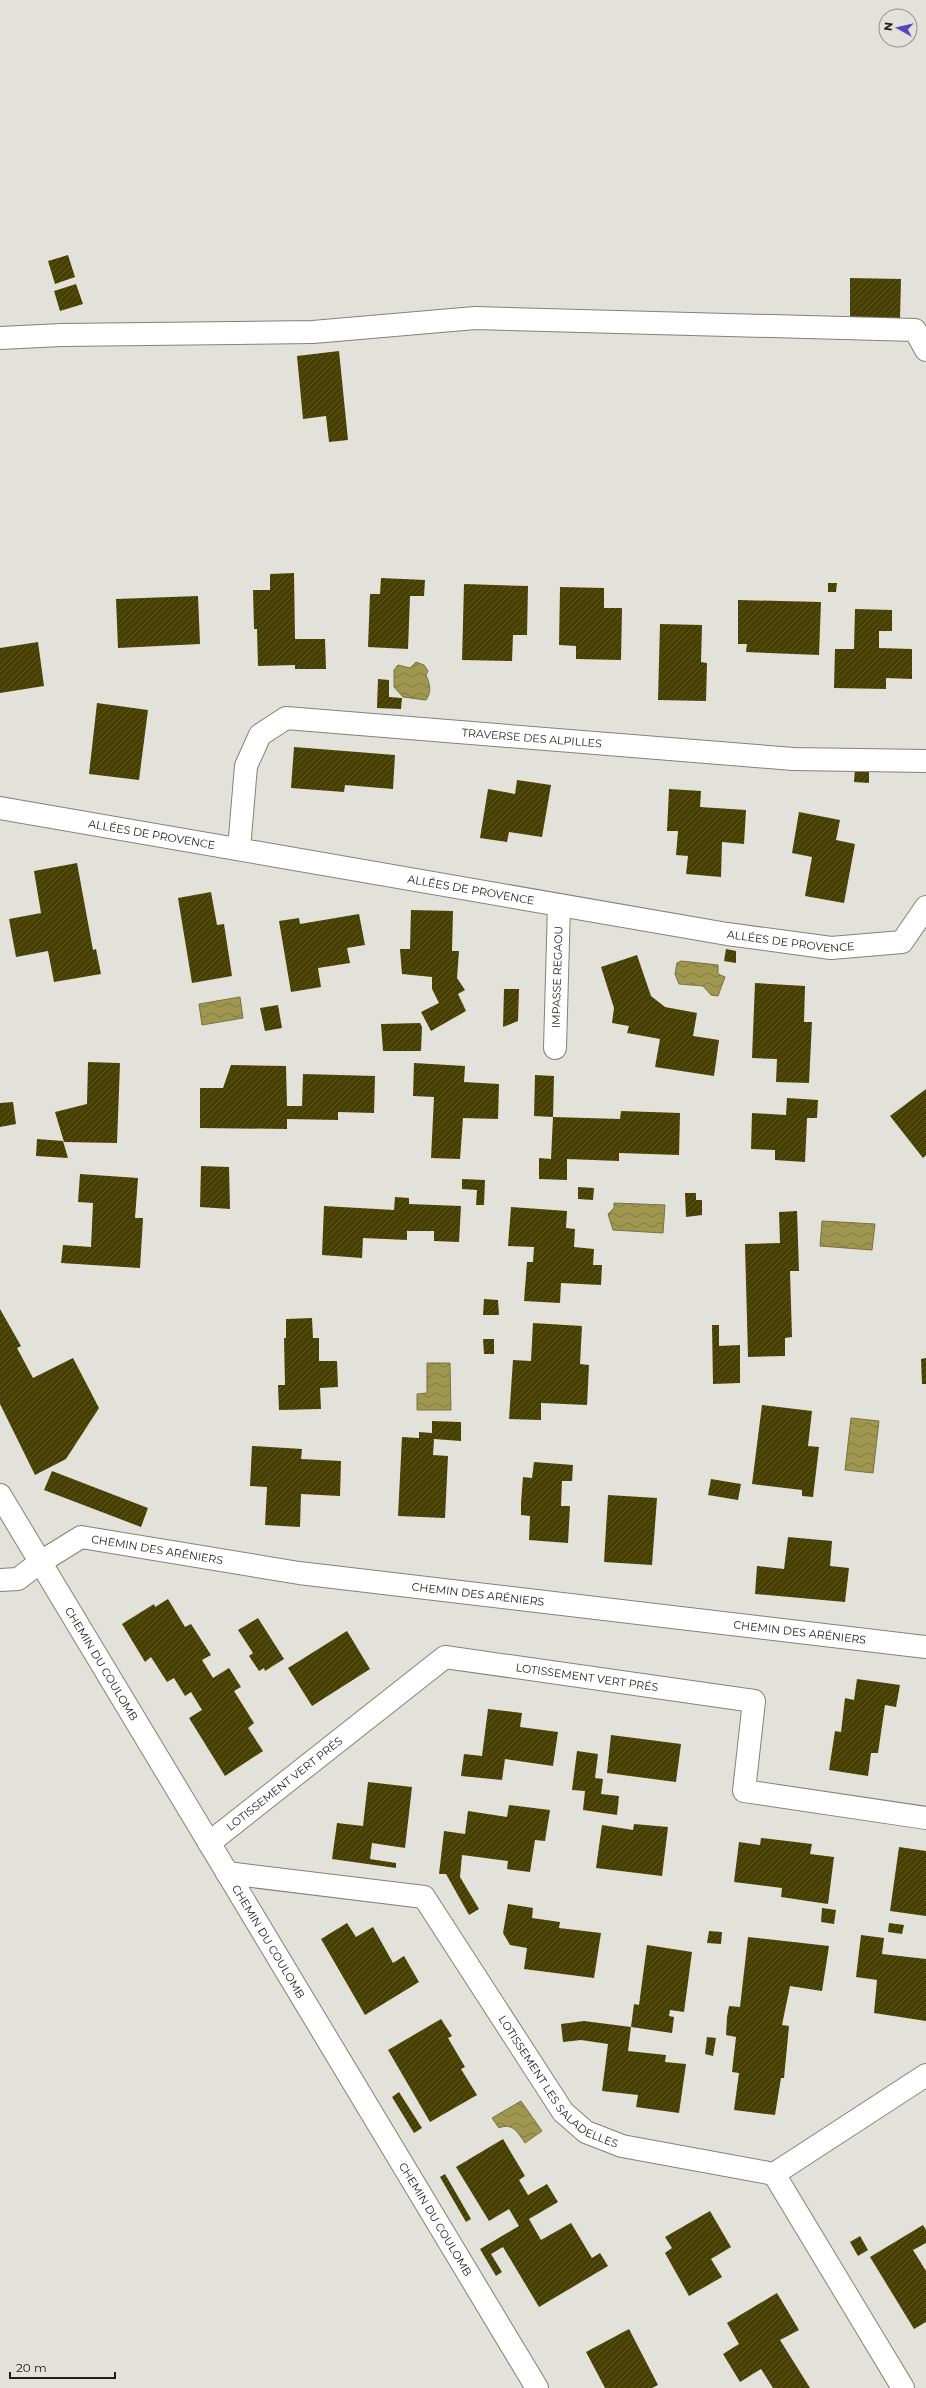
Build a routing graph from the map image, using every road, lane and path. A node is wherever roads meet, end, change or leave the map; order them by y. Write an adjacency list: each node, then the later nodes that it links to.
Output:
1 (0, 338): 2 (street)
2 (926, 350)
3 (926, 761): 5 (street, TRAVERSE DES ALPILLES)
4 (0, 808): 5 (street, ALLÉES DE PROVENCE)
5 (239, 849): 6 (street, ALLÉES DE PROVENCE)
6 (559, 905): 7 (street, ALLÉES DE PROVENCE); 8 (street, IMPASSE REGAOU)
7 (926, 907)
8 (555, 1048)
9 (0, 1495): 10 (street, CHEMIN DU COULOMB)
10 (39, 1563): 11 (street, CHEMIN DES ARÉNIERS); 12 (street, CHEMIN DES ARÉNIERS); 14 (street, CHEMIN DU COULOMB)
11 (0, 1580)
12 (926, 1647)
13 (926, 1818): 14 (street, LOTISSEMENT VERT PRÉS)
14 (209, 1843): 15 (street, CHEMIN DU COULOMB)
15 (227, 1873): 17 (street, LOTISSEMENT LES SALADELLES); 18 (street, CHEMIN DU COULOMB)
16 (926, 2075): 17 (street)
17 (774, 2174): 19 (street)
18 (537, 2388)
19 (903, 2388)

